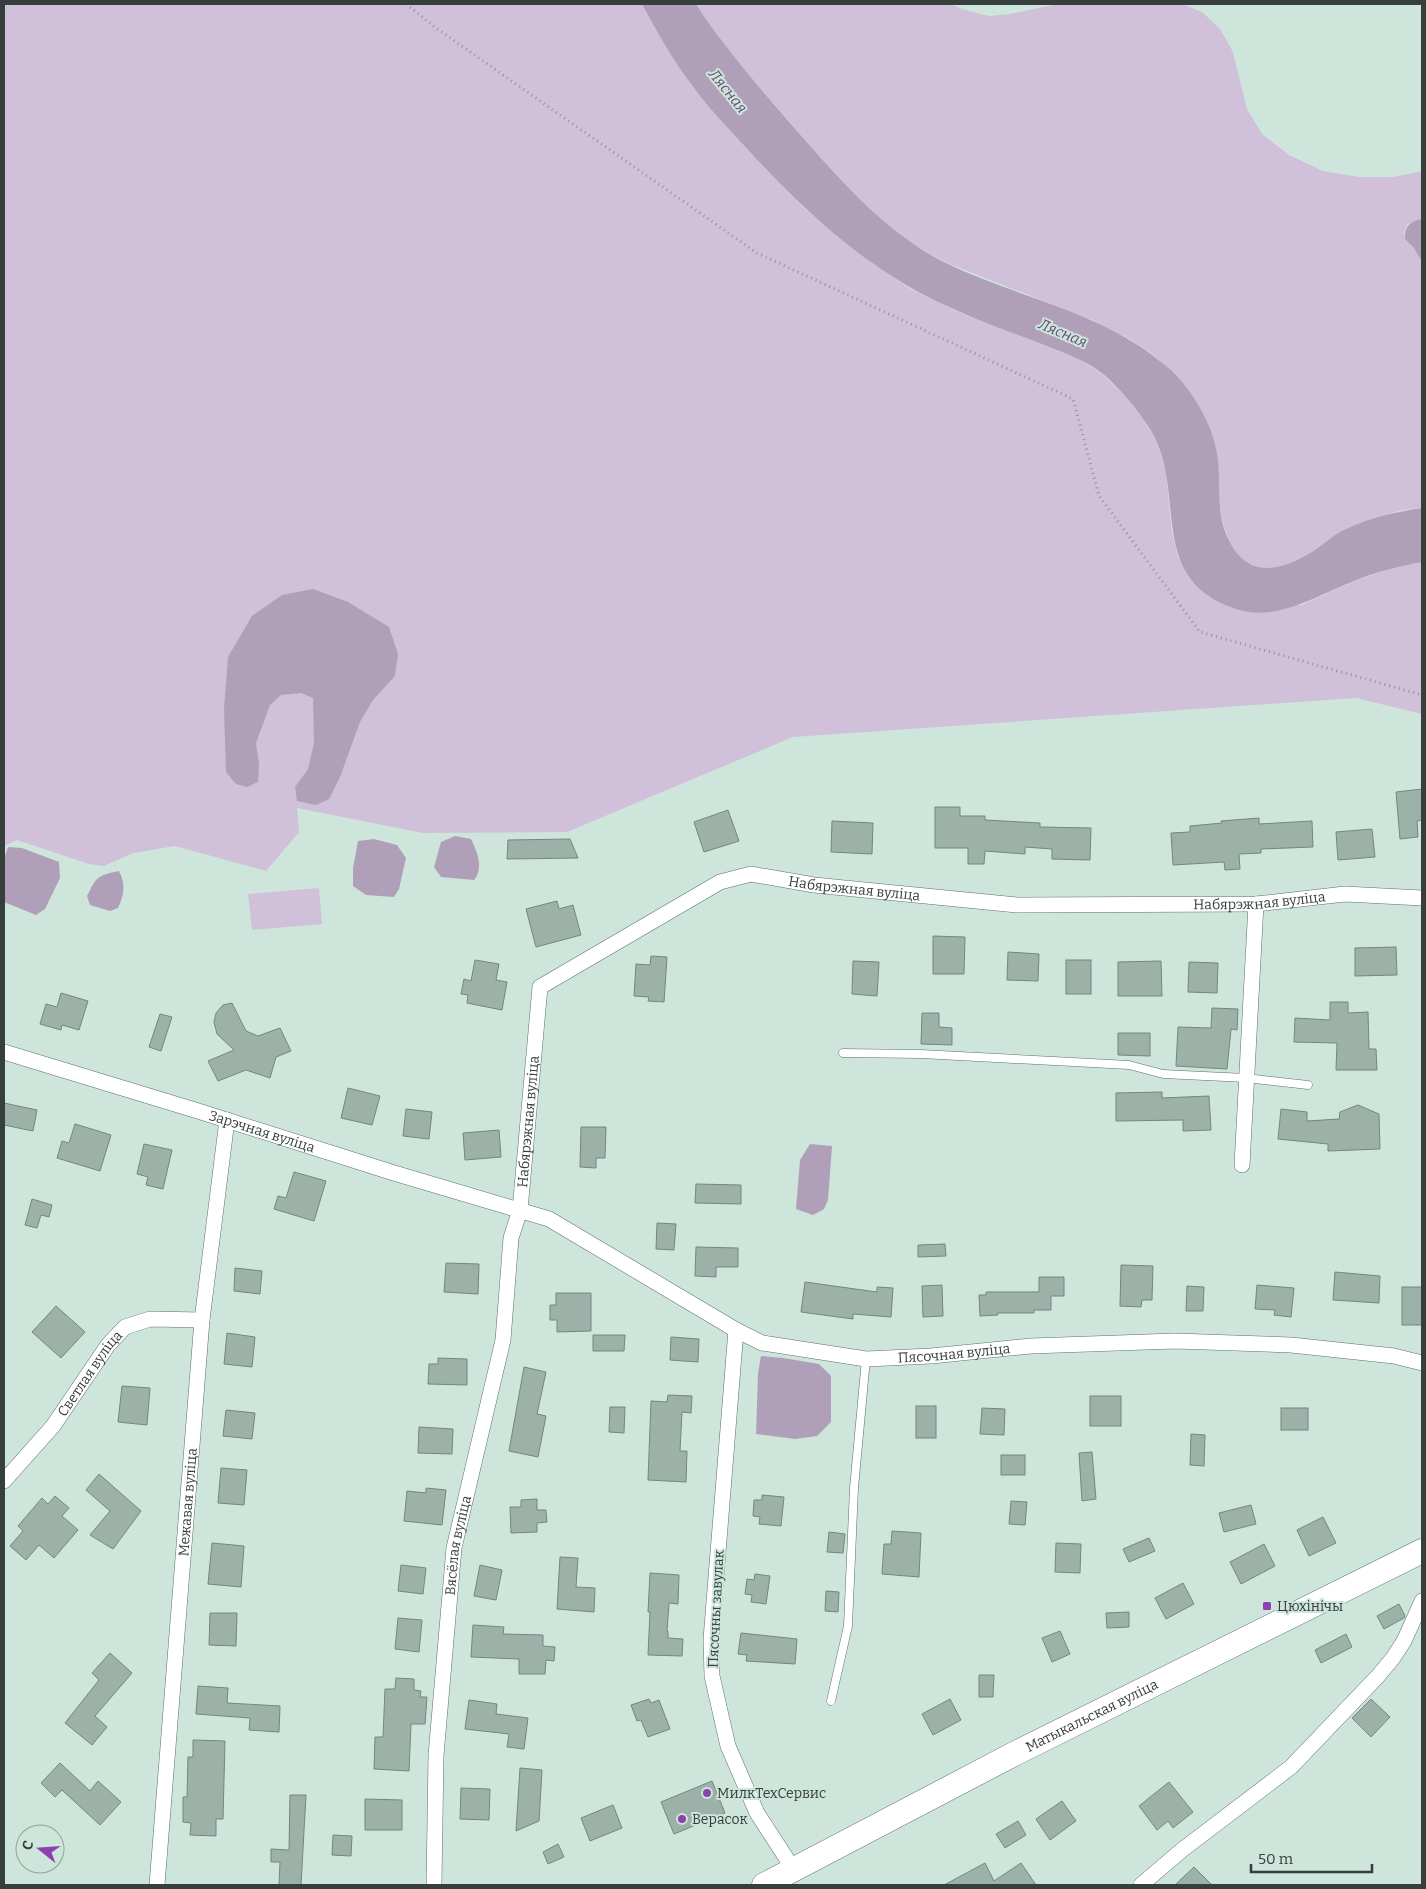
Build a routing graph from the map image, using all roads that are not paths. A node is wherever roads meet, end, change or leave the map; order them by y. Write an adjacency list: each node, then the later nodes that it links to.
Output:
1 (1422, 898): 2 (street, Набярэжная вуліца)
2 (1256, 904): 5 (street); 9 (street, Набярэжная вуліца)
3 (4, 1052): 7 (street, Зарэчная вуліца)
4 (843, 1053): 5 (lane)
5 (1246, 1078): 6 (lane); 8 (street)
6 (1308, 1085)
7 (228, 1120): 9 (street, Зарэчная вуліца); 10 (street, Межавая вуліца)
8 (1242, 1165)
9 (520, 1210): 11 (street, Пясочная вуліца); 20 (street, Вясёлая вуліца)
10 (202, 1320): 14 (street, Светлая вуліца); 19 (street, Межавая вуліца)
11 (736, 1330): 12 (street, Пясочная вуліца); 18 (street, Пясочны завулак)
12 (866, 1359): 13 (street, Пясочная вуліца); 17 (lane)
13 (1422, 1363)
14 (4, 1481)
15 (1422, 1553): 18 (main road, Матыкальская вуліца)
16 (1422, 1601): 22 (street)
17 (831, 1701)
18 (794, 1870): 21 (main road, Матыкальская вуліца)
19 (157, 1885)
20 (434, 1885)
21 (764, 1885)
22 (1140, 1885)

